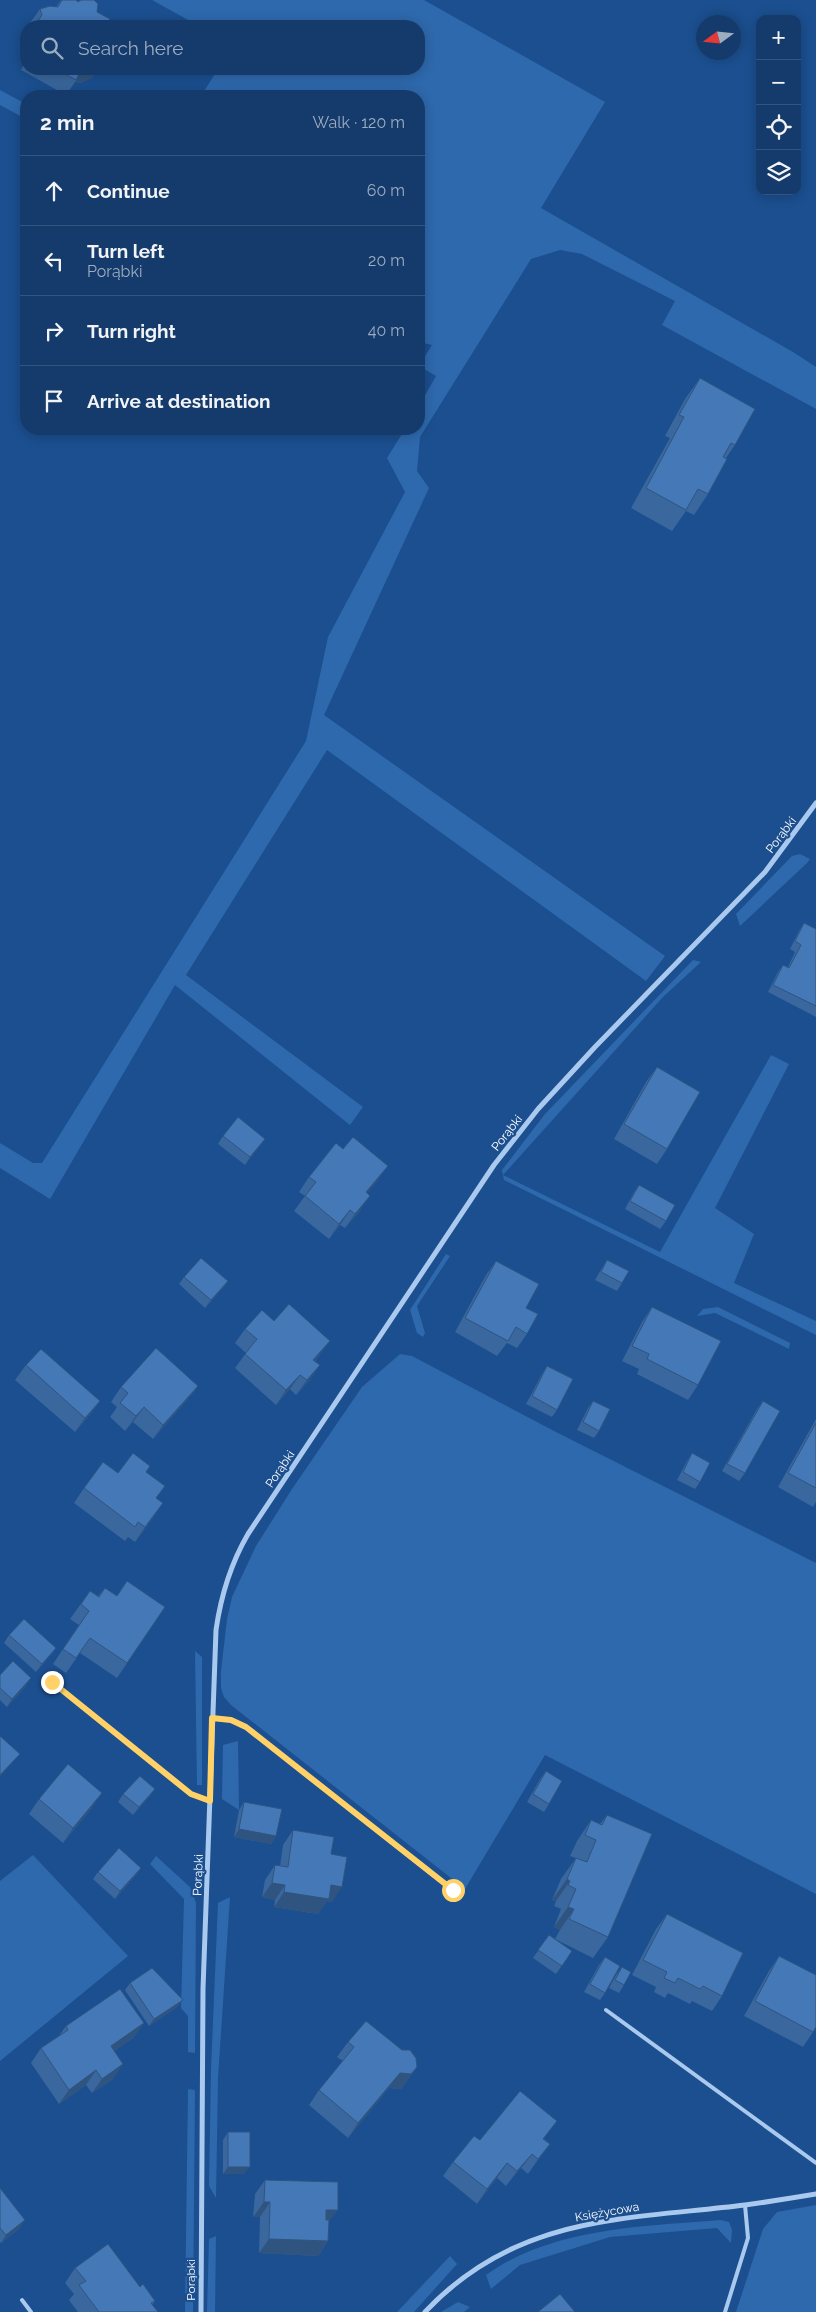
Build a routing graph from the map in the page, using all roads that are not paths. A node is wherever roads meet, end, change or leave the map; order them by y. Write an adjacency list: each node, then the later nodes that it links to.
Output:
1 (816, 803): 3 (street, Porąbki)
2 (52, 1682): 4 (lane)
3 (212, 1718): 4 (street, Porąbki); 5 (lane)
4 (210, 1801): 12 (street, Porąbki)
5 (453, 1890)
6 (606, 2010): 7 (lane)
7 (816, 2163)
8 (816, 2194): 9 (street, Księżycowa)
9 (745, 2205): 13 (street, Księżycowa); 14 (lane)
10 (22, 2300): 11 (lane)
11 (31, 2312)
12 (201, 2312)
13 (425, 2312)
14 (725, 2312)

